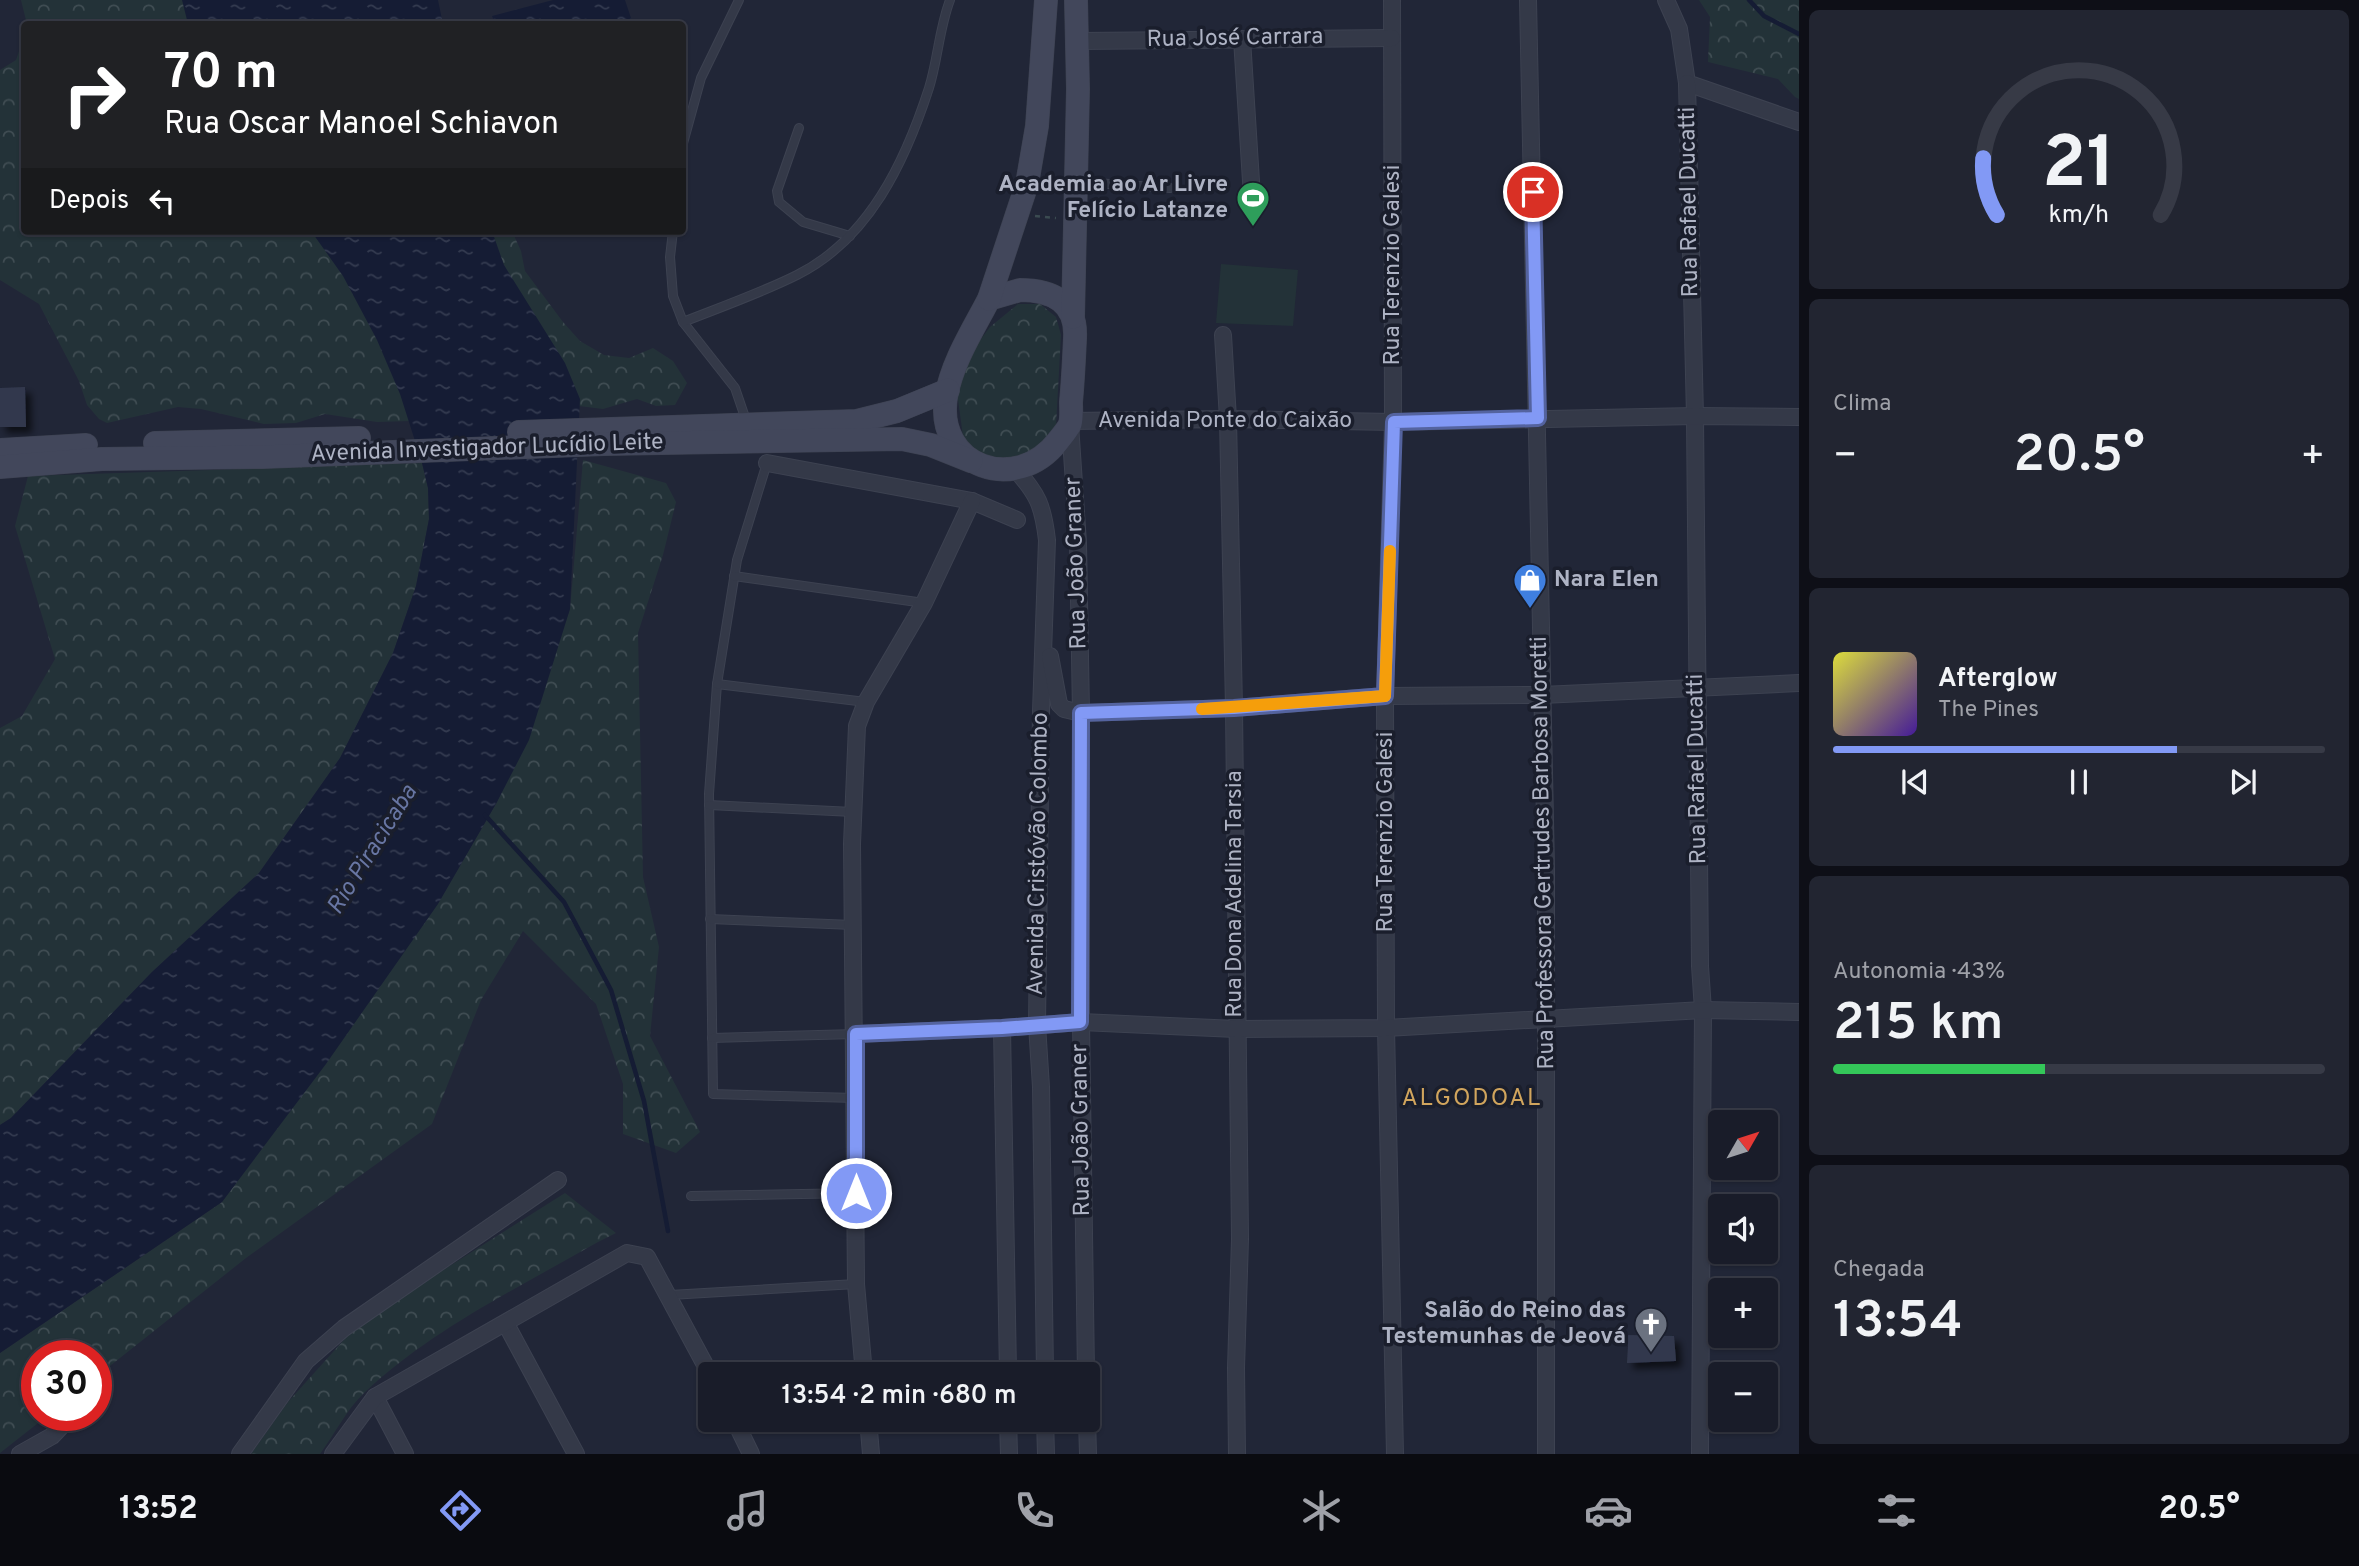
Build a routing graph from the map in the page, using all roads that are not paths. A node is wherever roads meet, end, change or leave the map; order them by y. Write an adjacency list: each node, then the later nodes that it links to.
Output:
1 (738, 0): 14 (lane)
2 (950, 0): 19 (lane)
3 (1046, 0): 20 (main road)
4 (1076, 0): 10 (main road)
5 (1392, 0): 8 (street, Rua Terenzio Galesi)
6 (1528, 0): 27 (street, Rua Professora Gertrudes Barbosa Moretti)
7 (1666, 0): 11 (street, Rua Rafael Ducatti)
8 (1392, 38): 9 (street, Rua José Carrara); 29 (street, Rua Terenzio Galesi)
9 (1242, 39): 10 (street, Rua José Carrara); 17 (street)
10 (1079, 41): 15 (main road)
11 (1687, 83): 12 (street); 25 (street, Rua Rafael Ducatti)
12 (1799, 122)
13 (799, 128): 19 (lane)
14 (686, 132)
15 (1076, 181): 16 (lane); 21 (main road)
16 (1170, 188)
17 (1252, 197)
18 (673, 235): 22 (lane)
19 (850, 236): 22 (lane)
20 (989, 299): 21 (main road); 24 (main road)
21 (1073, 317): 31 (main road)
22 (683, 322): 30 (lane)
23 (1223, 335): 28 (street, Rua Dona Adelina Tarsia)
24 (948, 390): 30 (main road, Avenida Investigador Lucídio Leite); 35 (main road)
25 (1695, 416): 26 (street, Avenida Ponte do Caixão); 27 (street, Avenida Ponte do Caixão); 46 (street, Rua Rafael Ducatti)
26 (1799, 417)
27 (1538, 418): 29 (street, Avenida Ponte do Caixão); 47 (street, Rua Professora Gertrudes Barbosa Moretti)
28 (1228, 419): 29 (street, Avenida Ponte do Caixão); 31 (street, Avenida Ponte do Caixão); 50 (street, Rua Dona Adelina Tarsia)
29 (1394, 422): 48 (street, Rua Terenzio Galesi)
30 (747, 423): 32 (main road, Avenida Investigador Lucídio Leite)
31 (1070, 423): 38 (main road); 51 (street, Rua João Graner)
32 (605, 436): 33 (main road, Avenida Investigador Lucídio Leite); 35 (main road, Avenida Investigador Lucídio Leite)
33 (392, 445): 34 (main road, Avenida Investigador Lucídio Leite); 37 (main road, Avenida Investigador Lucídio Leite)
34 (0, 450)
35 (971, 461): 38 (main road)
36 (767, 463): 39 (street); 41 (lane)
37 (0, 467)
38 (1015, 469): 43 (street, Avenida Cristóvão Colombo)
39 (972, 501): 40 (street); 42 (street)
40 (1017, 520)
41 (734, 576): 42 (lane); 45 (lane)
42 (924, 603): 49 (street)
43 (1044, 635): 51 (street); 60 (street, Avenida Cristóvão Colombo)
44 (1799, 683): 46 (street)
45 (717, 684): 49 (lane); 52 (lane)
46 (1697, 688): 47 (street); 56 (street, Rua Rafael Ducatti)
47 (1542, 695): 48 (street); 58 (street, Rua Professora Gertrudes Barbosa Moretti)
48 (1385, 696): 50 (street); 62 (street, Rua Terenzio Galesi)
49 (866, 702): 53 (street)
50 (1234, 708): 51 (street); 63 (street, Rua Dona Adelina Tarsia)
51 (1081, 713): 59 (street, Rua João Graner)
52 (709, 805): 53 (lane); 54 (lane)
53 (853, 812): 55 (street)
54 (710, 919): 55 (lane); 65 (lane)
55 (853, 925): 64 (street)
56 (1703, 1010): 57 (street); 58 (street); 100 (street, Rua Rafael Ducatti)
57 (1799, 1012)
58 (1547, 1019): 62 (street); 99 (street, Rua Professora Gertrudes Barbosa Moretti)
59 (1080, 1022): 60 (street); 63 (street); 77 (street, Rua João Graner)
60 (1037, 1025): 61 (street); 76 (street, Avenida Cristóvão Colombo)
61 (1002, 1028): 64 (street); 75 (street)
62 (1386, 1028): 63 (street); 98 (street, Rua Terenzio Galesi)
63 (1236, 1029): 97 (street, Rua Dona Adelina Tarsia)
64 (856, 1034): 65 (lane); 66 (street)
65 (712, 1038): 66 (lane)
66 (855, 1098): 68 (street)
67 (558, 1180): 88 (street)
68 (856, 1193): 69 (lane); 70 (street)
69 (691, 1196)
70 (856, 1284): 71 (lane); 74 (street)
71 (670, 1295): 72 (street); 73 (street)
72 (506, 1324): 78 (street); 91 (street)
73 (704, 1362)
74 (863, 1362)
75 (1008, 1362)
76 (1045, 1362)
77 (1086, 1362)
78 (375, 1398): 89 (street); 90 (street)
79 (56, 1431): 85 (street)
80 (740, 1432): 92 (street)
81 (869, 1432): 93 (street)
82 (1008, 1432): 94 (street)
83 (1045, 1432): 95 (street)
84 (1087, 1432): 96 (street)
85 (51, 1436): 86 (street); 87 (street)
86 (20, 1454)
87 (42, 1454)
88 (240, 1454)
89 (333, 1454)
90 (405, 1454)
91 (576, 1454)
92 (751, 1454)
93 (871, 1454)
94 (1009, 1454)
95 (1046, 1454)
96 (1088, 1454)
97 (1237, 1454)
98 (1395, 1454)
99 (1546, 1454)
100 (1700, 1454)

